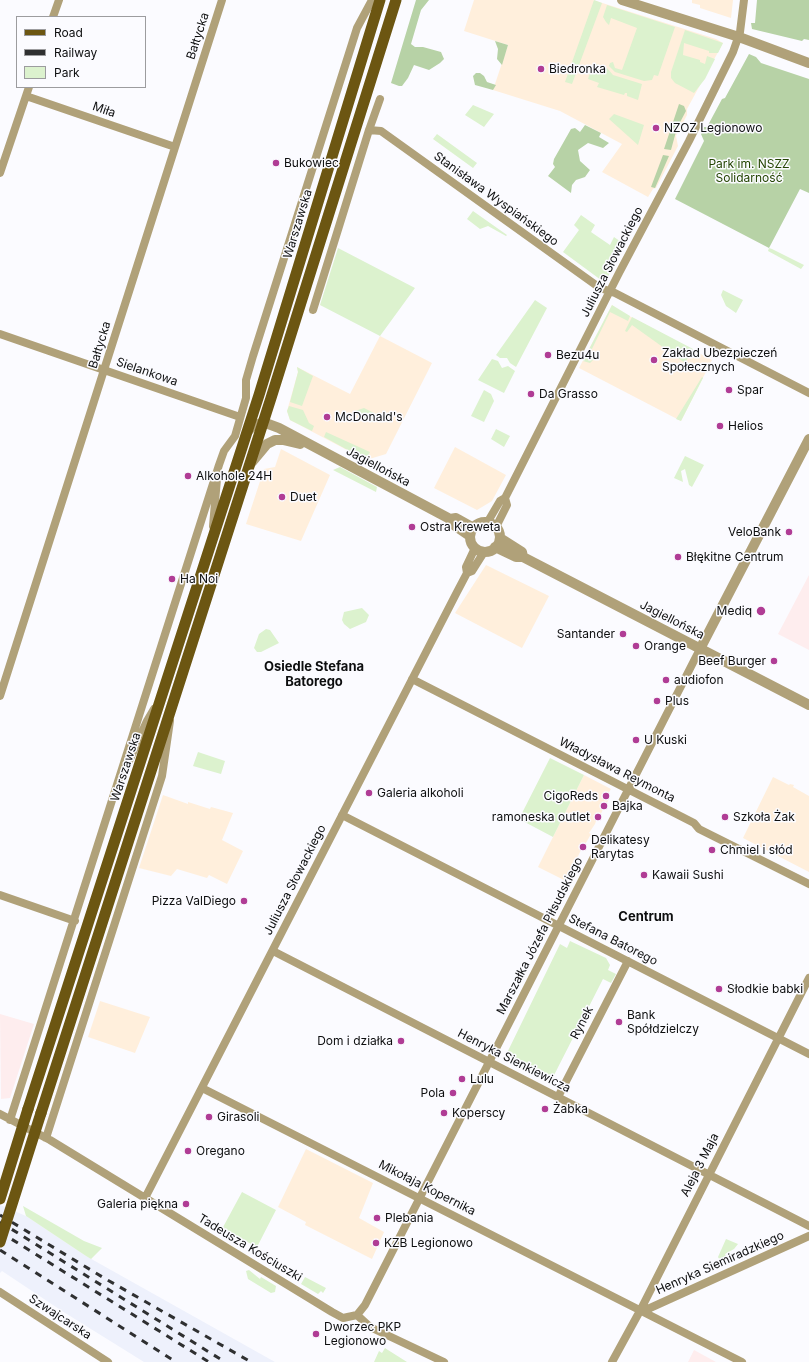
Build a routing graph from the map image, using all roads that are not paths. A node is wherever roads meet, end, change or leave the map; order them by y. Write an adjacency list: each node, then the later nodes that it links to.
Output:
1 (59, 0): 8 (street)
2 (222, 0): 15 (street, Bałtycka)
3 (372, 0): 22 (street)
4 (380, 0): 24 (main road, Warszawska)
5 (396, 0): 23 (main road, Warszawska)
6 (622, 0): 9 (street)
7 (744, 0): 9 (street, Juliusza Słowackiego)
8 (53, 16)
9 (739, 37): 10 (street); 17 (street, Juliusza Słowackiego)
10 (809, 63)
11 (29, 88): 12 (street)
12 (26, 96): 15 (street, Miła); 16 (street)
13 (380, 99): 14 (street)
14 (369, 130): 17 (street, Stanisława Wyspiańskiego); 18 (street)
15 (175, 147): 20 (street, Bałtycka)
16 (0, 172)
17 (610, 291): 21 (street, Stanisława Wyspiańskiego); 29 (street, Juliusza Słowackiego)
18 (313, 310)
19 (0, 334): 20 (street, Sielankowa)
20 (104, 370): 22 (street, Sielankowa); 36 (street, Bałtycka)
21 (809, 393)
22 (240, 417): 27 (street)
23 (263, 422): 24 (street); 26 (street, Jagiellońska); 28 (main road, Warszawska)
24 (247, 432): 31 (main road, Warszawska)
25 (809, 439): 34 (street, Marszałka Józefa Piłsudskiego)
26 (316, 448): 28 (street, Jagiellońska); 30 (street, Jagiellońska)
27 (219, 465): 31 (street); 41 (street)
28 (248, 469): 39 (main road, Warszawska)
29 (492, 525): 30 (street); 32 (street)
30 (472, 532): 33 (street)
31 (212, 541): 37 (main road, Warszawska)
32 (498, 542): 33 (street); 34 (street, Jagiellońska)
33 (479, 550): 35 (street, Juliusza Słowackiego)
34 (700, 649): 38 (street, Jagiellońska); 40 (street, Marszałka Józefa Piłsudskiego)
35 (412, 679): 40 (street, Władysława Reymonta); 42 (street, Juliusza Słowackiego)
36 (0, 696)
37 (161, 699): 41 (street); 61 (main road, Warszawska, bridge)
38 (809, 705)
39 (171, 710): 57 (street, Warszawska); 64 (main road, Warszawska, bridge)
40 (630, 790): 43 (street, Władysława Reymonta); 46 (street, Marszałka Józefa Piłsudskiego)
41 (115, 793): 45 (street)
42 (342, 815): 46 (street, Stefana Batorego); 47 (street, Juliusza Słowackiego)
43 (809, 884)
44 (0, 895): 45 (street)
45 (75, 921): 56 (street)
46 (560, 926): 48 (street, Stefana Batorego); 52 (street, Marszałka Józefa Piłsudskiego)
47 (273, 951): 52 (street, Henryka Sienkiewicza); 53 (street, Juliusza Słowackiego)
48 (628, 961): 50 (street, Stefana Batorego); 54 (street, Rynek)
49 (809, 978): 50 (street, Aleja 3 Maja)
50 (778, 1038): 51 (street, Stefana Batorego); 58 (street, Aleja 3 Maja)
51 (809, 1054)
52 (490, 1062): 54 (street, Henryka Sienkiewicza); 60 (street, Marszałka Józefa Piłsudskiego)
53 (202, 1088): 59 (street, Juliusza Słowackiego); 60 (street, Mikołaja Kopernika)
54 (558, 1096): 58 (street, Henryka Sienkiewicza)
55 (0, 1114): 56 (street, Tadeusza Kościuszki)
56 (10, 1120): 57 (street, Tadeusza Kościuszki)
57 (46, 1138): 59 (street, Tadeusza Kościuszki)
58 (709, 1174): 62 (street, Henryka Sienkiewicza); 66 (street, Aleja 3 Maja)
59 (145, 1198): 67 (street, Tadeusza Kościuszki)
60 (420, 1198): 66 (street, Mikołaja Kopernika); 67 (street, Marszałka Józefa Piłsudskiego)
61 (0, 1199)
62 (809, 1226)
63 (809, 1236): 66 (street, Henryka Siemiradzkiego)
64 (0, 1242)
65 (1, 1294): 68 (street, Szwajcarska)
66 (641, 1309): 70 (street, Aleja 3 Maja); 71 (street, Mikołaja Kopernika)
67 (357, 1315): 69 (street)
68 (108, 1362)
69 (444, 1362)
70 (612, 1362)
71 (742, 1362)

